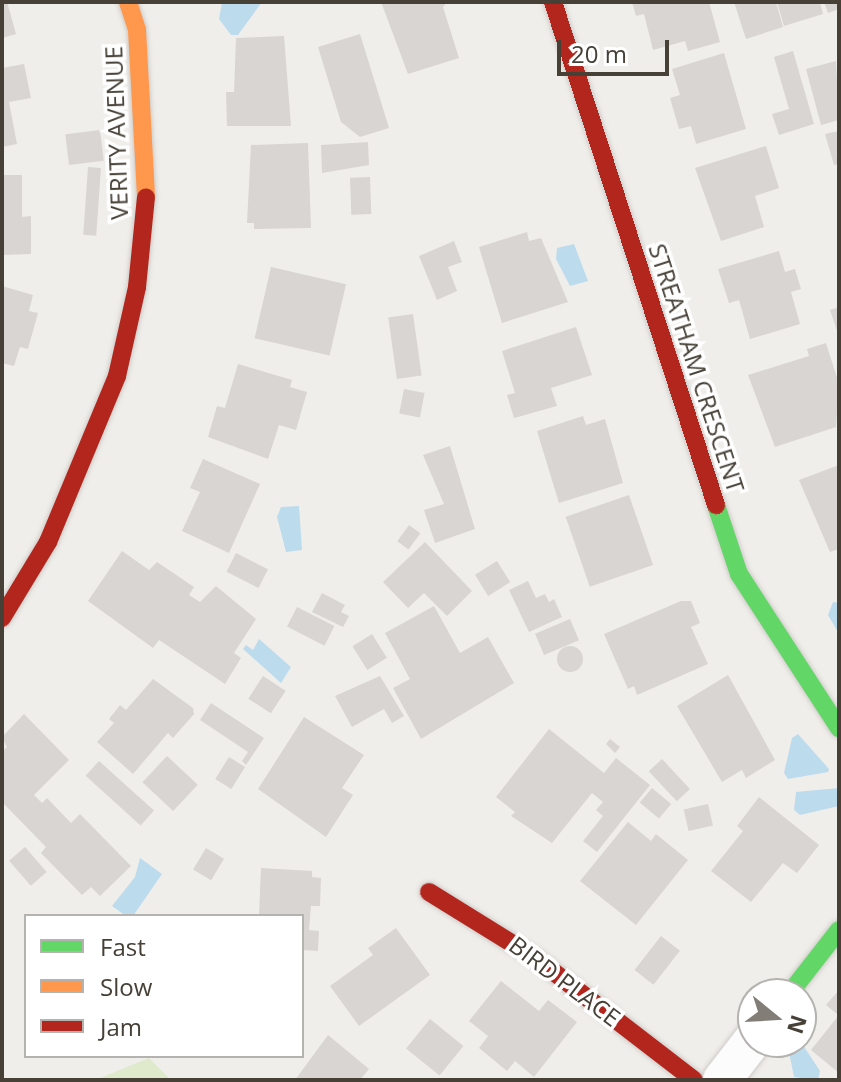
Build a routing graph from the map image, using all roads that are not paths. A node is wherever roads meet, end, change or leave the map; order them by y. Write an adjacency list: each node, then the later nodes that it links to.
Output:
1 (128, 2): 3 (street, VERITY AVENUE)
2 (553, 2): 4 (street, STREATHAM CRESCENT)
3 (2, 618)
4 (839, 728)
5 (429, 892): 9 (street, BIRD PLACE)
6 (839, 930): 7 (street)
7 (802, 978)
8 (739, 1058): 10 (street)
9 (694, 1080)
10 (722, 1080)

